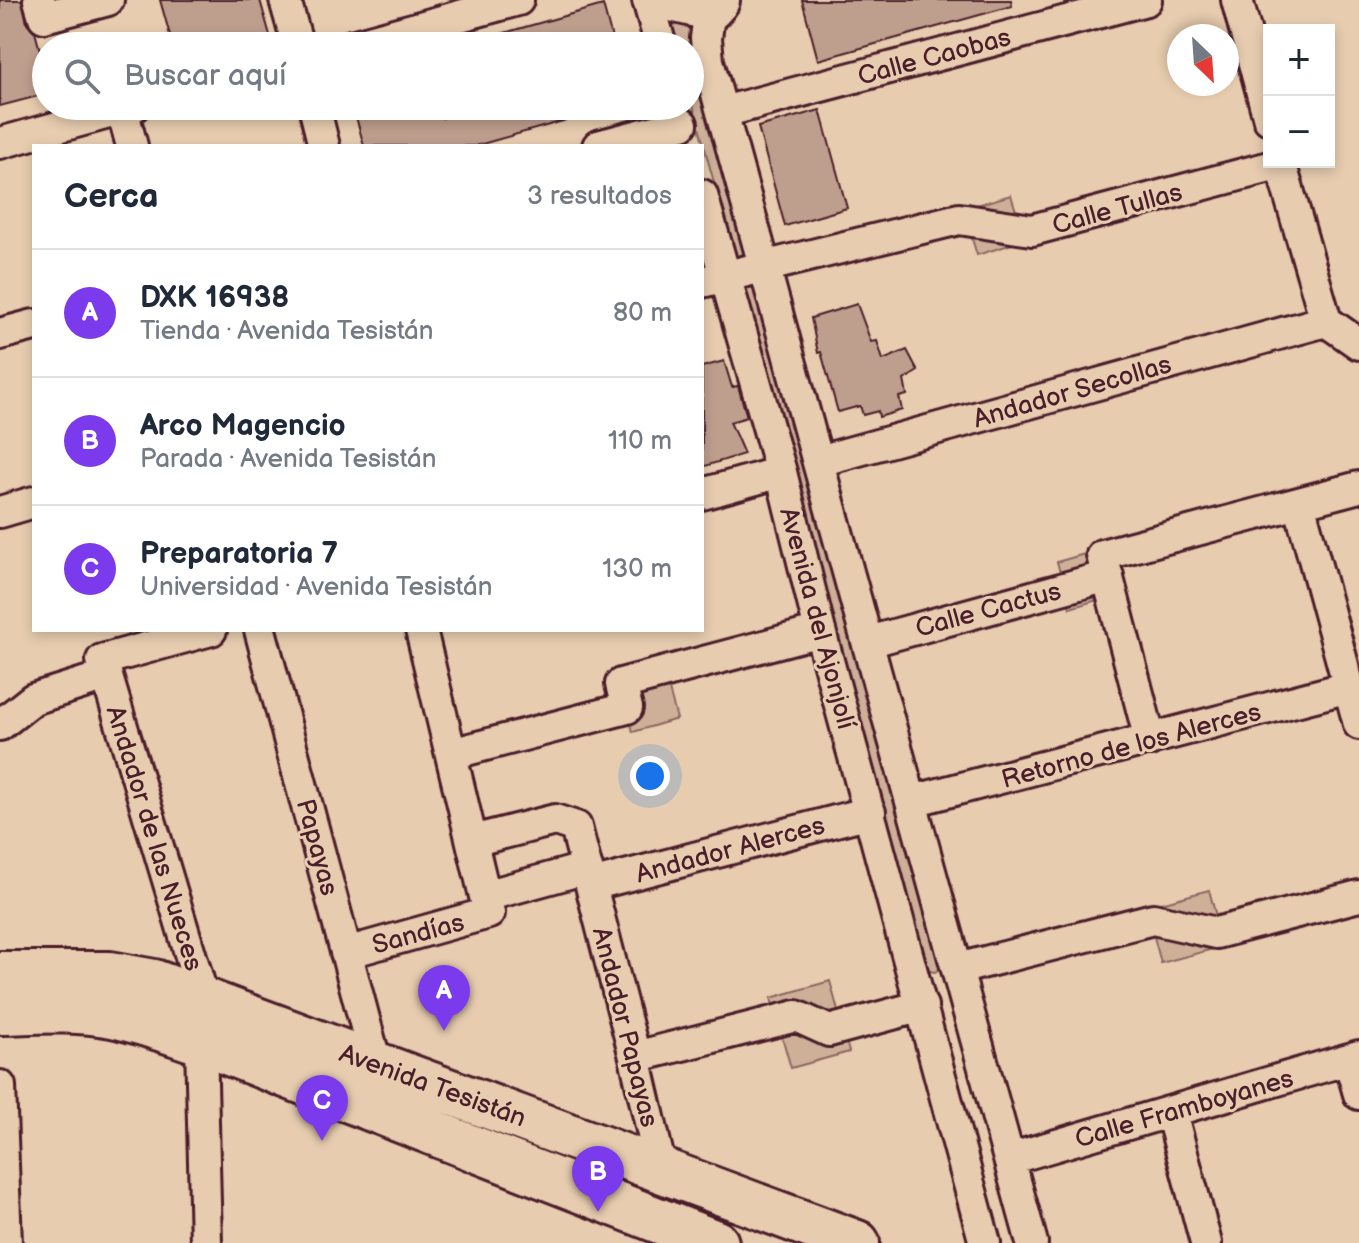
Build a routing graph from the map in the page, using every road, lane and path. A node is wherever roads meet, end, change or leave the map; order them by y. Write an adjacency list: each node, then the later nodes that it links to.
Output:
1 (108, 0): 8 (street)
2 (285, 0): 9 (street)
3 (518, 0): 10 (street)
4 (648, 0): 11 (street)
5 (1146, 0): 13 (street, Calle Caobas)
6 (1237, 0): 12 (street)
7 (701, 3): 13 (street, Avenida del Ajonjolí)
8 (42, 8)
9 (294, 32)
10 (402, 32)
11 (657, 32)
12 (1263, 97)
13 (723, 112): 25 (street, Avenida del Ajonjolí)
14 (84, 120): 18 (street)
15 (129, 120): 19 (street)
16 (318, 120): 20 (street)
17 (682, 125): 21 (street)
18 (0, 143)
19 (132, 144)
20 (324, 144)
21 (606, 144)
22 (1263, 168): 25 (street, Calle Tullas)
23 (1283, 168): 29 (street)
24 (704, 209): 26 (street, Avenida del Ajonjolí)
25 (765, 267): 26 (street); 30 (street, Avenida del Ajonjolí)
26 (714, 279): 31 (street, Avenida del Ajonjolí)
27 (32, 326): 28 (street)
28 (0, 334)
29 (1348, 334): 30 (street, Andador Secollas)
30 (819, 461): 42 (street, Avenida del Ajonjolí)
31 (781, 472): 33 (street); 38 (street, Avenida del Ajonjolí)
32 (1359, 487): 35 (street)
33 (704, 493)
34 (32, 503): 36 (street)
35 (1299, 503): 37 (street); 44 (street)
36 (0, 512)
37 (1108, 576): 42 (street, Calle Cactus); 47 (street)
38 (820, 631): 48 (street); 50 (street, Avenida del Ajonjolí)
39 (204, 632): 43 (street)
40 (261, 632): 55 (street, Papayas)
41 (421, 632): 48 (street)
42 (868, 642): 49 (street, Avenida del Ajonjolí)
43 (106, 676): 46 (street); 61 (street, Andador de las Nueces)
44 (1349, 687): 45 (street); 47 (street, Retorno de los Alerces)
45 (1359, 724)
46 (0, 725)
47 (1150, 740): 49 (street, Retorno de los Alerces)
48 (451, 754): 51 (street)
49 (912, 801): 57 (street, Avenida del Ajonjolí)
50 (870, 812): 52 (street, Andador Alerces); 56 (street, Avenida del Ajonjolí)
51 (472, 841): 52 (street, Andador Papayas); 54 (street)
52 (589, 876): 54 (street, Sandías); 62 (street, Andador Papayas)
53 (1359, 896): 57 (street)
54 (487, 905): 55 (street, Sandías)
55 (346, 953): 64 (street, Papayas)
56 (910, 959): 57 (street); 59 (street, Avenida del Ajonjolí)
57 (955, 959): 68 (street, Avenida del Ajonjolí)
58 (0, 974): 61 (street, Avenida Tesistán)
59 (922, 1006): 62 (street); 74 (street, Avenida del Ajonjolí)
60 (0, 1012): 61 (street, Avenida Tesistán)
61 (221, 1028): 64 (street, Avenida Tesistán); 72 (street, Andador de las Nueces); 73 (street, Avenida Tesistán)
62 (635, 1057): 69 (street, Andador Papayas)
63 (1354, 1057): 66 (street); 67 (street, Calle Framboyanes)
64 (376, 1064): 69 (street, Avenida Tesistán)
65 (0, 1086): 71 (street)
66 (1359, 1094)
67 (1171, 1112): 68 (street, Calle Framboyanes); 76 (street)
68 (1009, 1159): 75 (street, Avenida del Ajonjolí)
69 (661, 1169): 70 (street, Avenida Tesistán)
70 (830, 1239)
71 (6, 1243)
72 (206, 1243)
73 (716, 1243)
74 (985, 1243)
75 (1032, 1243)
76 (1206, 1243)

